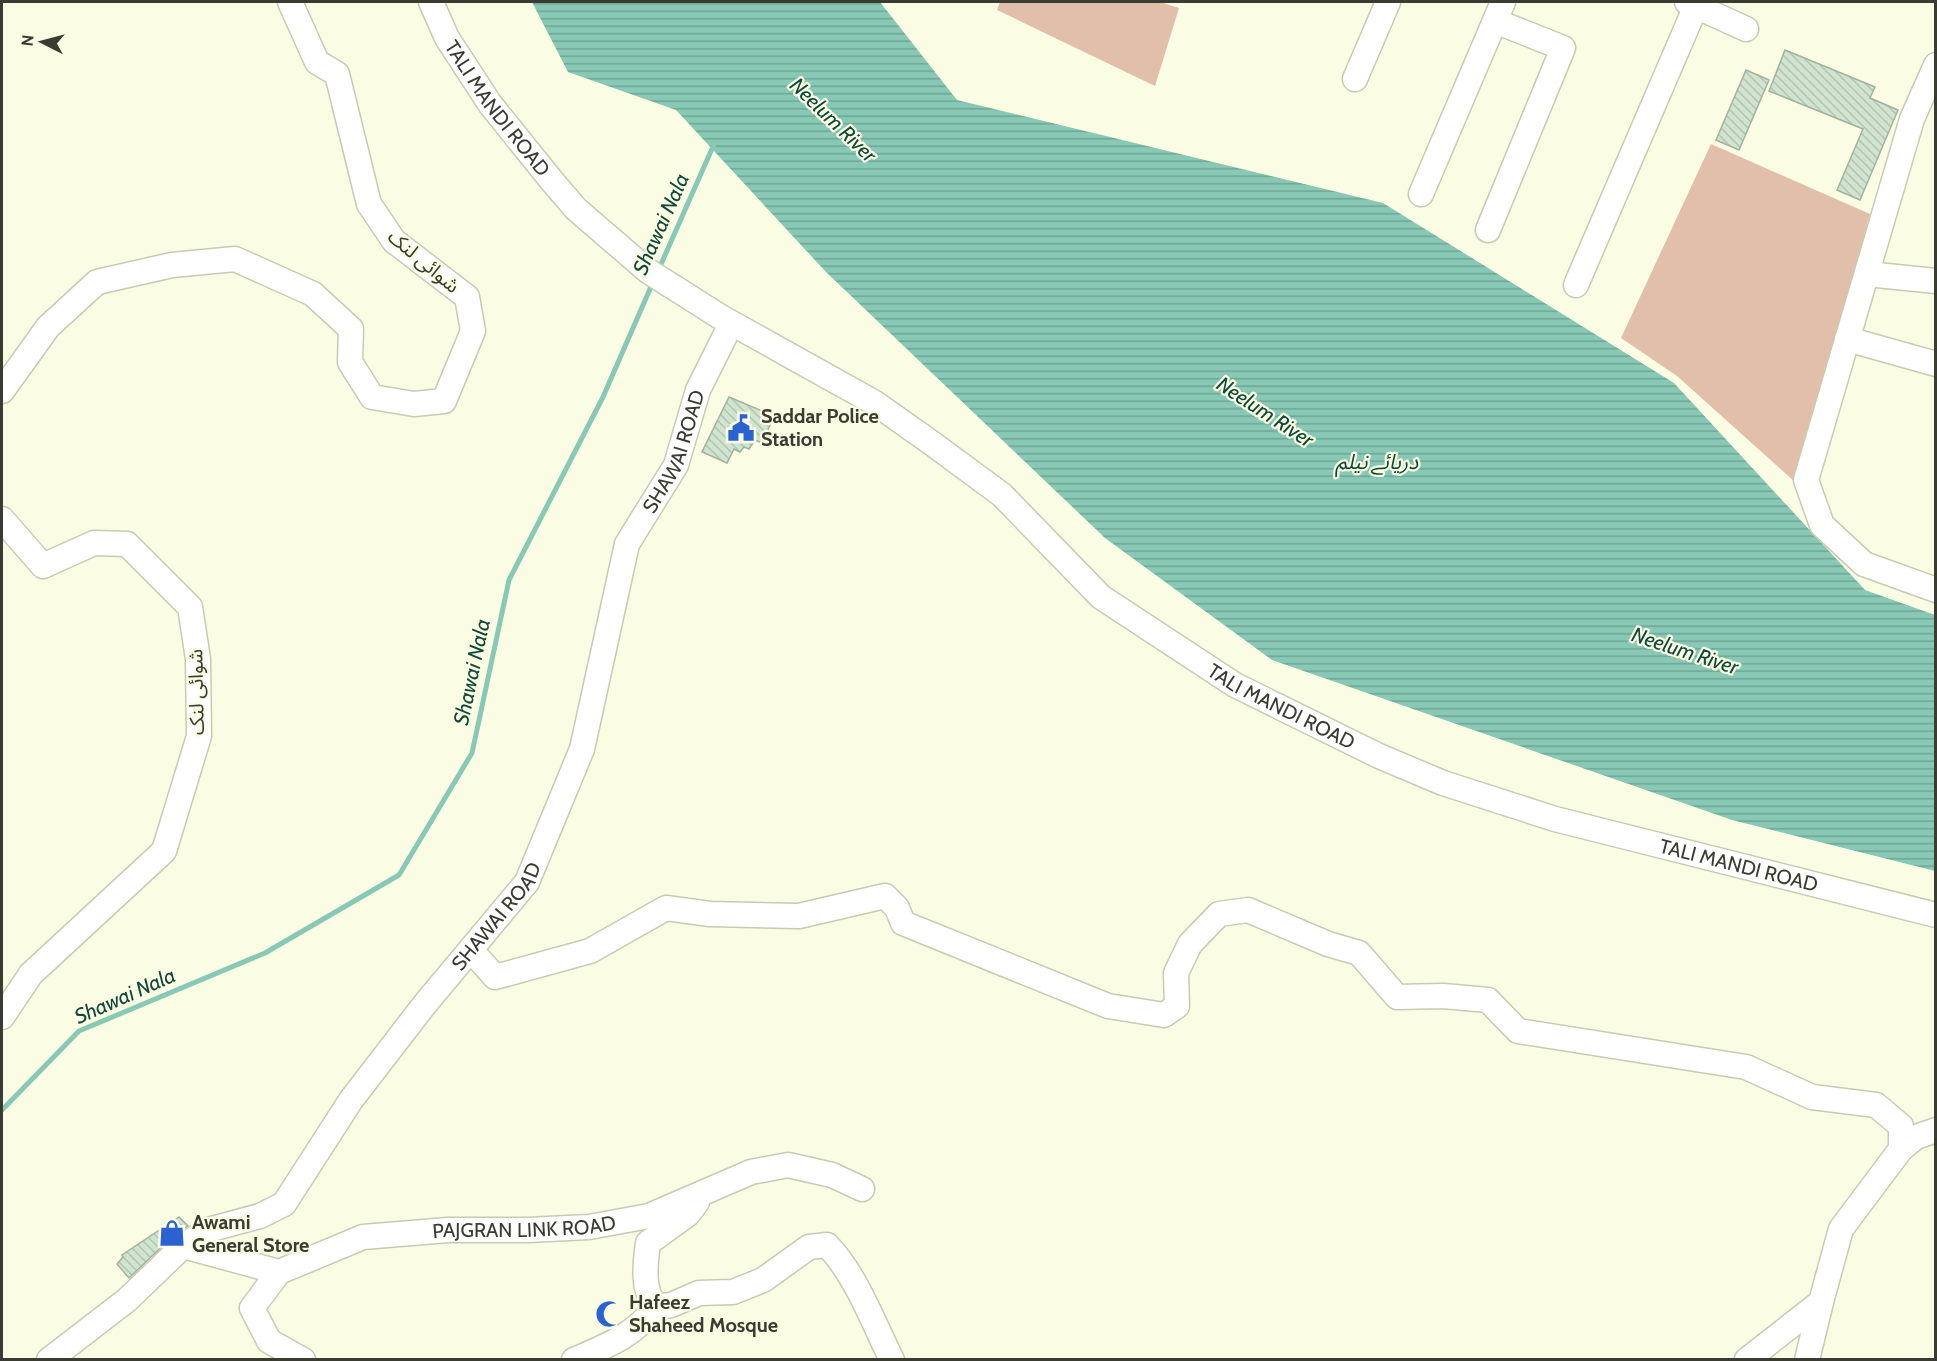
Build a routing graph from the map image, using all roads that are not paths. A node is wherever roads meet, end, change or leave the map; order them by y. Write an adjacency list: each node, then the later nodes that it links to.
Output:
1 (290, 2): 17 (street, شوائی لنک)
2 (431, 2): 14 (street, TALI MANDI ROAD)
3 (1388, 2): 8 (street)
4 (1691, 4): 6 (street); 13 (street)
5 (1499, 11): 9 (street); 10 (street)
6 (1746, 29)
7 (1935, 65): 11 (street)
8 (1355, 79)
9 (1421, 194)
10 (1488, 230)
11 (1866, 274): 12 (street); 15 (street)
12 (1935, 281)
13 (1576, 285)
14 (725, 320): 20 (street, TALI MANDI ROAD); 21 (street, SHAWAI ROAD)
15 (1847, 339): 16 (street); 19 (street)
16 (1935, 364)
17 (2, 391)
18 (2, 519): 22 (street, شوائی لنک)
19 (1935, 590)
20 (1935, 915)
21 (471, 950): 24 (street); 27 (street, SHAWAI ROAD)
22 (2, 1017)
23 (1935, 1130): 24 (street)
24 (1901, 1149): 29 (street)
25 (862, 1189): 26 (street, PAJGRAN LINK ROAD)
26 (705, 1193): 28 (street, PAJGRAN LINK ROAD); 30 (street)
27 (183, 1246): 28 (street); 31 (street, SHAWAI ROAD)
28 (279, 1272): 32 (street)
29 (1821, 1302): 35 (street); 36 (street)
30 (655, 1307): 33 (street); 34 (street)
31 (49, 1359)
32 (303, 1359)
33 (574, 1359)
34 (892, 1359)
35 (1747, 1359)
36 (1806, 1359)

